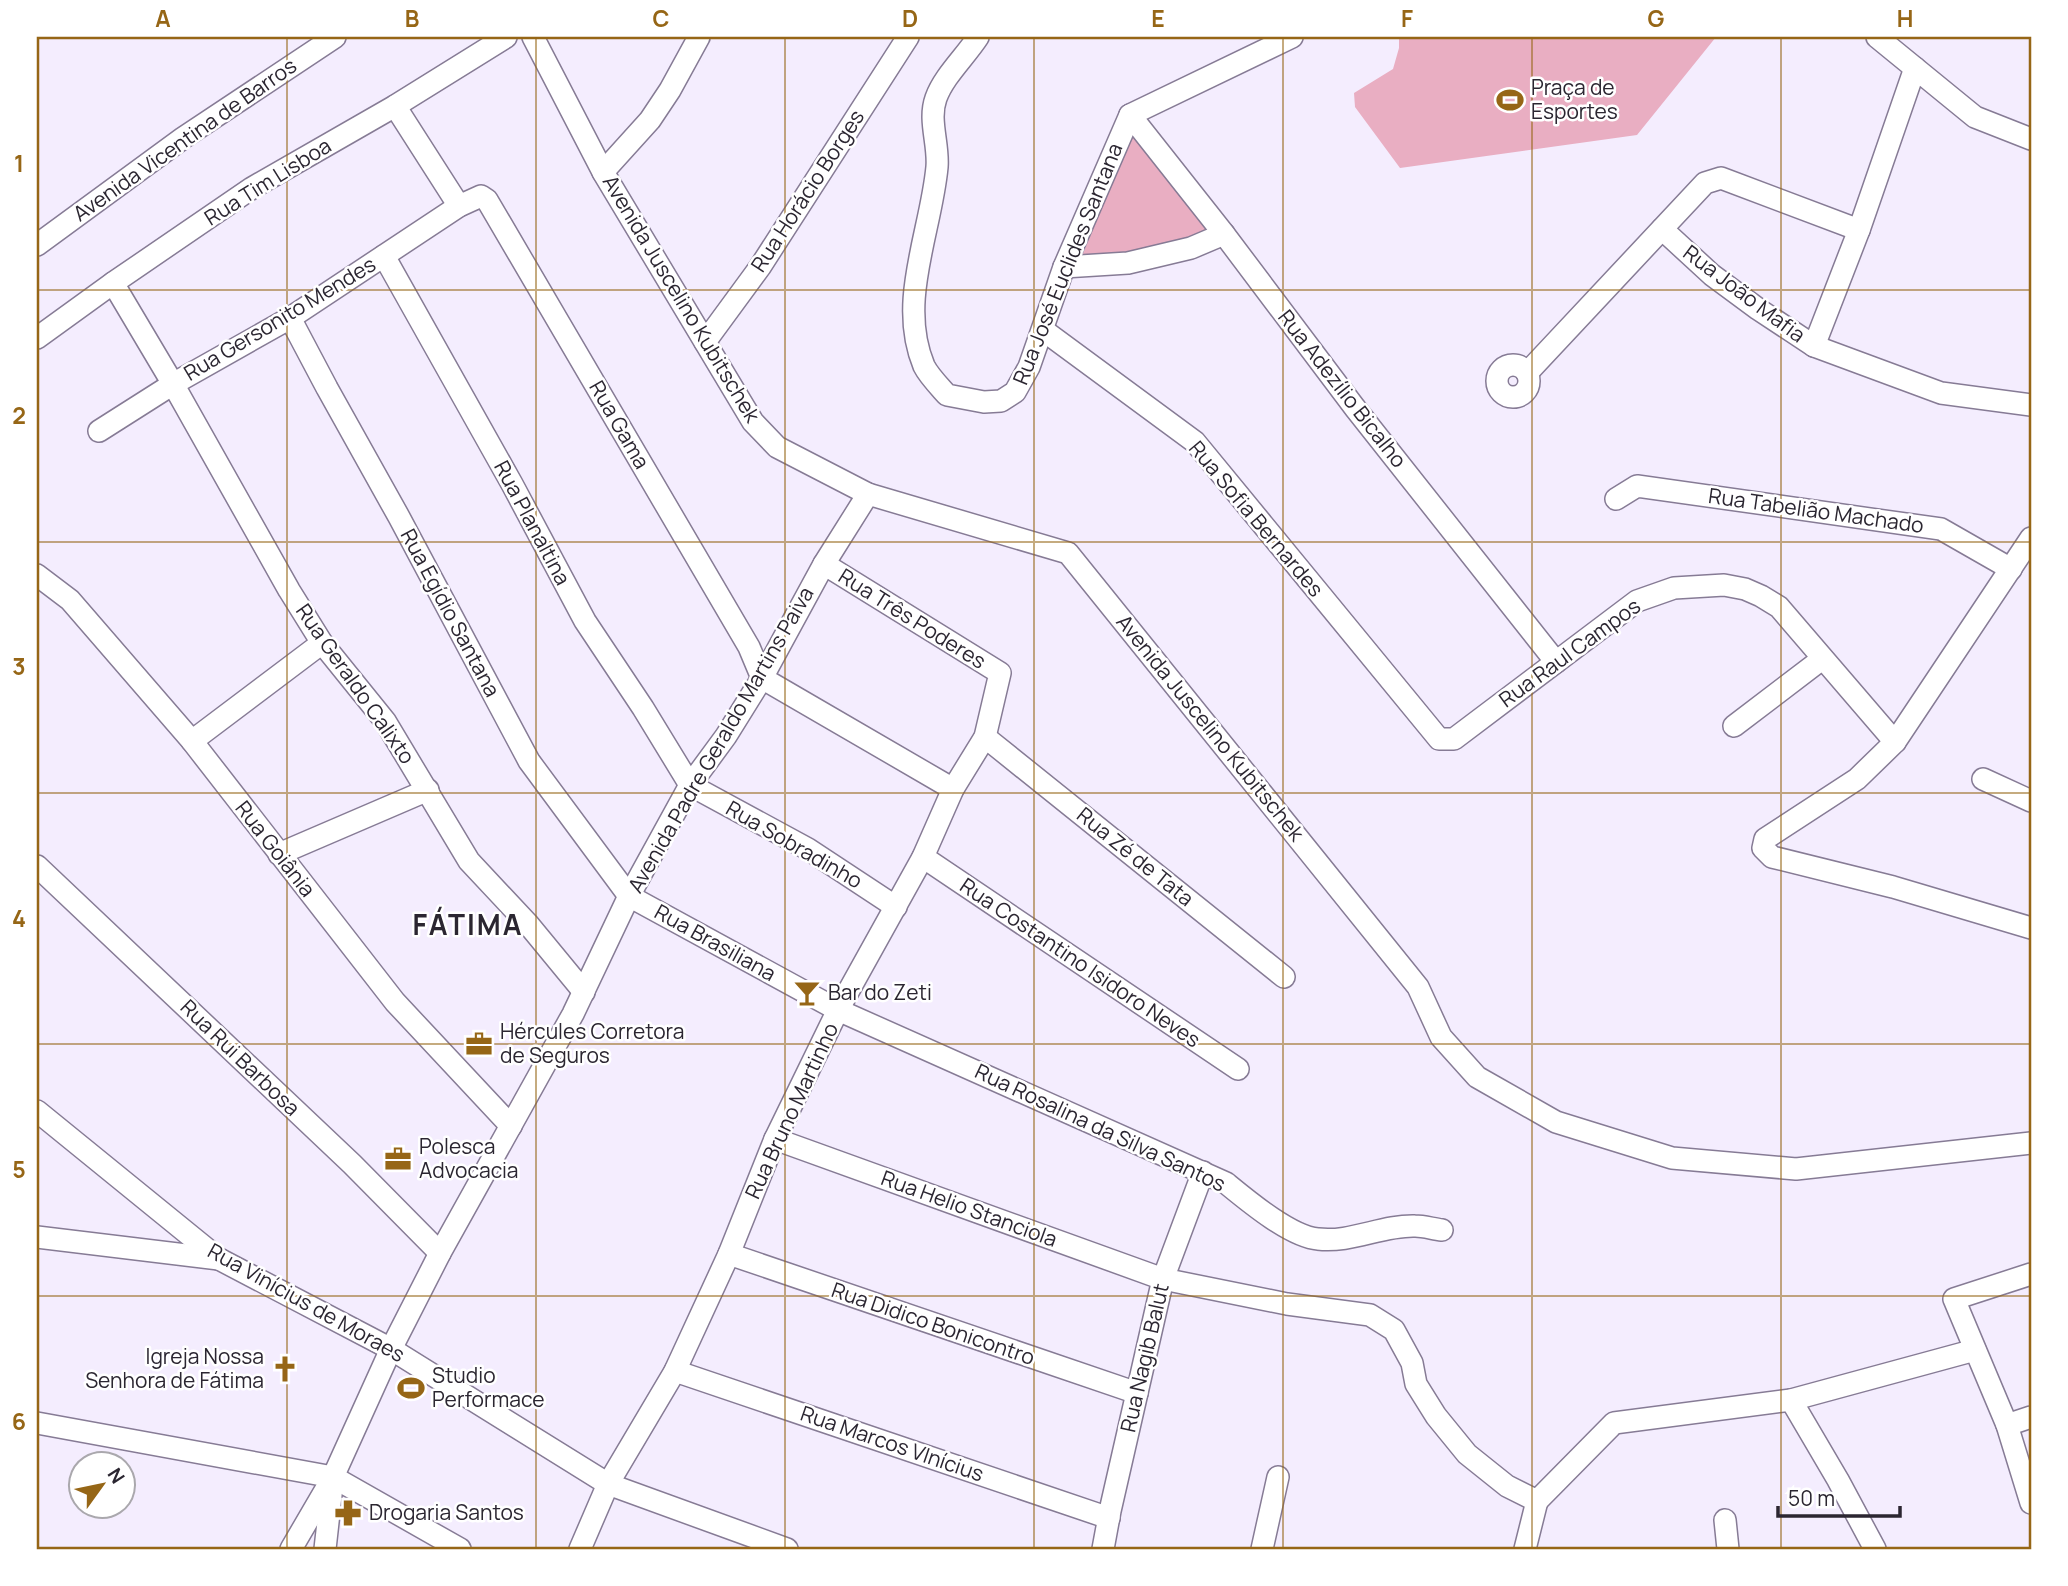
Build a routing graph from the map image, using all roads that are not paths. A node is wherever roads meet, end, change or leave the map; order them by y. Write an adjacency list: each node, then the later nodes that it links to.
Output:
1 (335, 37): 18 (street, Avenida Vicentina de Barros)
2 (506, 37): 10 (street, Rua Tim Lisboa)
3 (533, 37): 13 (street, Avenida Juscelino Kubitschek)
4 (699, 37): 13 (street)
5 (908, 37): 25 (street, Rua Horácio Borges)
6 (978, 37): 23 (street, Rua José Euclides Santana)
7 (1292, 37): 11 (street)
8 (1877, 37): 9 (street)
9 (1914, 68): 12 (street); 16 (street)
10 (395, 106): 14 (street); 21 (street, Rua Tim Lisboa)
11 (1129, 115): 17 (street, Rua Adezílio Bicalho); 20 (street, Rua José Euclides Santana)
12 (2031, 139)
13 (603, 172): 25 (street, Avenida Juscelino Kubitschek)
14 (459, 205): 19 (street, Rua Gersonito Mendes); 41 (street, Rua Gama)
15 (1662, 229): 16 (street); 26 (street, Rua João Mafia); 27 (street)
16 (1859, 230): 26 (street)
17 (1224, 234): 20 (street); 39 (street, Rua Adezílio Bicalho)
18 (37, 245)
19 (384, 256): 22 (street, Rua Gersonito Mendes); 48 (street, Rua Planaltina)
20 (1064, 267): 23 (street, Rua José Euclides Santana)
21 (113, 283): 24 (street, Rua Tim Lisboa); 28 (street, Rua Geraldo Calixto)
22 (290, 318): 28 (street, Rua Gersonito Mendes); 55 (street, Rua Egídio Santana)
23 (1044, 330): 44 (street, Rua Sofia Bernardes)
24 (37, 338)
25 (705, 342): 31 (street, Avenida Juscelino Kubitschek)
26 (1814, 346): 29 (street, Rua João Mafia)
27 (1527, 373)
28 (173, 384): 30 (street, Rua Gersonito Mendes); 37 (street, Rua Geraldo Calixto)
29 (2031, 405)
30 (99, 431)
31 (868, 494): 34 (street, Avenida Padre Geraldo Martins Paiva); 65 (street, Avenida Juscelino Kubitschek)
32 (1616, 499): 35 (street, Rua Tabelião Machado)
33 (2031, 538): 35 (street)
34 (824, 564): 40 (street, Rua Três Poderes); 41 (street, Avenida Padre Geraldo Martins Paiva)
35 (2011, 569): 46 (street)
36 (37, 575): 45 (street, Rua Goiânia)
37 (322, 643): 45 (street); 50 (street, Rua Geraldo Calixto)
38 (1822, 659): 39 (street, Rua Raul Campos); 42 (street); 46 (street, Rua Raul Campos)
39 (1556, 662): 44 (street, Rua Raul Campos)
40 (1000, 673): 43 (street, Rua Bruno Martinho)
41 (762, 678): 48 (street, Avenida Padre Geraldo Martins Paiva); 49 (street)
42 (1734, 726)
43 (985, 737): 49 (street, Rua Bruno Martinho); 58 (street, Rua Zé de Tata)
44 (1439, 739)
45 (192, 741): 52 (street, Rua Goiânia)
46 (1895, 742): 57 (street)
47 (1983, 779): 51 (street)
48 (690, 785): 55 (street, Avenida Padre Geraldo Martins Paiva); 56 (street, Rua Sobradinho)
49 (953, 789): 53 (street, Rua Bruno Martinho)
50 (428, 790): 52 (street); 59 (street, Rua Geraldo Calixto)
51 (2031, 801)
52 (279, 854): 63 (street, Rua Goiânia)
53 (923, 857): 56 (street, Rua Bruno Martinho); 61 (street, Rua Costantino Isidoro Neves)
54 (37, 866): 69 (street, Rua Rui Barbosa)
55 (629, 896): 59 (street, Avenida Padre Geraldo Martins Paiva); 60 (street, Rua Brasiliana)
56 (896, 907): 60 (street, Rua Bruno Martinho)
57 (2031, 928)
58 (1284, 977)
59 (584, 992): 63 (street, Avenida Padre Geraldo Martins Paiva)
60 (838, 1010): 64 (street, Rua Bruno Martinho); 66 (street, Rua Rosalina da Silva Santos)
61 (1238, 1069)
62 (37, 1111): 71 (street, Rua Vinícius de Moraes)
63 (511, 1126): 69 (street, Avenida Padre Geraldo Martins Paiva)
64 (775, 1139): 70 (street, Rua Bruno Martinho); 73 (street, Rua Helio Stanciola)
65 (2031, 1143)
66 (1203, 1172): 67 (street, Rua Rosalina da Silva Santos); 73 (street, Rua Nagib Balut)
67 (1442, 1230)
68 (37, 1237): 71 (street)
69 (440, 1253): 74 (street, Avenida Padre Geraldo Martins Paiva)
70 (729, 1254): 76 (street, Rua Bruno Martinho); 77 (street, Rua Didico Bonicontro)
71 (219, 1259): 74 (street, Rua Vinícius de Moraes)
72 (2031, 1274): 75 (street)
73 (1163, 1279): 77 (street, Rua Nagib Balut); 85 (street, Rua Helio Stanciola)
74 (391, 1349): 82 (street, Avenida Padre Geraldo Martins Paiva); 84 (street, Rua Vinícius de Moraes)
75 (1975, 1349): 78 (street); 81 (street)
76 (675, 1371): 84 (street, Rua Bruno Martinho); 87 (street, Rua Marcos VInícius)
77 (1137, 1393): 87 (street, Rua Nagib Balut)
78 (1790, 1399): 85 (street); 98 (street)
79 (2031, 1417): 81 (street)
80 (37, 1423): 82 (street)
81 (2007, 1425): 86 (street)
82 (333, 1477): 89 (street); 90 (street); 91 (street)
83 (1278, 1477): 95 (street)
84 (608, 1484): 92 (street, Rua Bruno Martinho); 93 (street, Rua Vinícius de Moraes)
85 (1537, 1502): 96 (street)
86 (2031, 1503)
87 (1109, 1518): 94 (street, Rua Nagib Balut)
88 (1725, 1520): 97 (street)
89 (291, 1549)
90 (325, 1549)
91 (460, 1549)
92 (580, 1549)
93 (787, 1549)
94 (1103, 1549)
95 (1262, 1549)
96 (1525, 1549)
97 (1728, 1549)
98 (1875, 1549)

